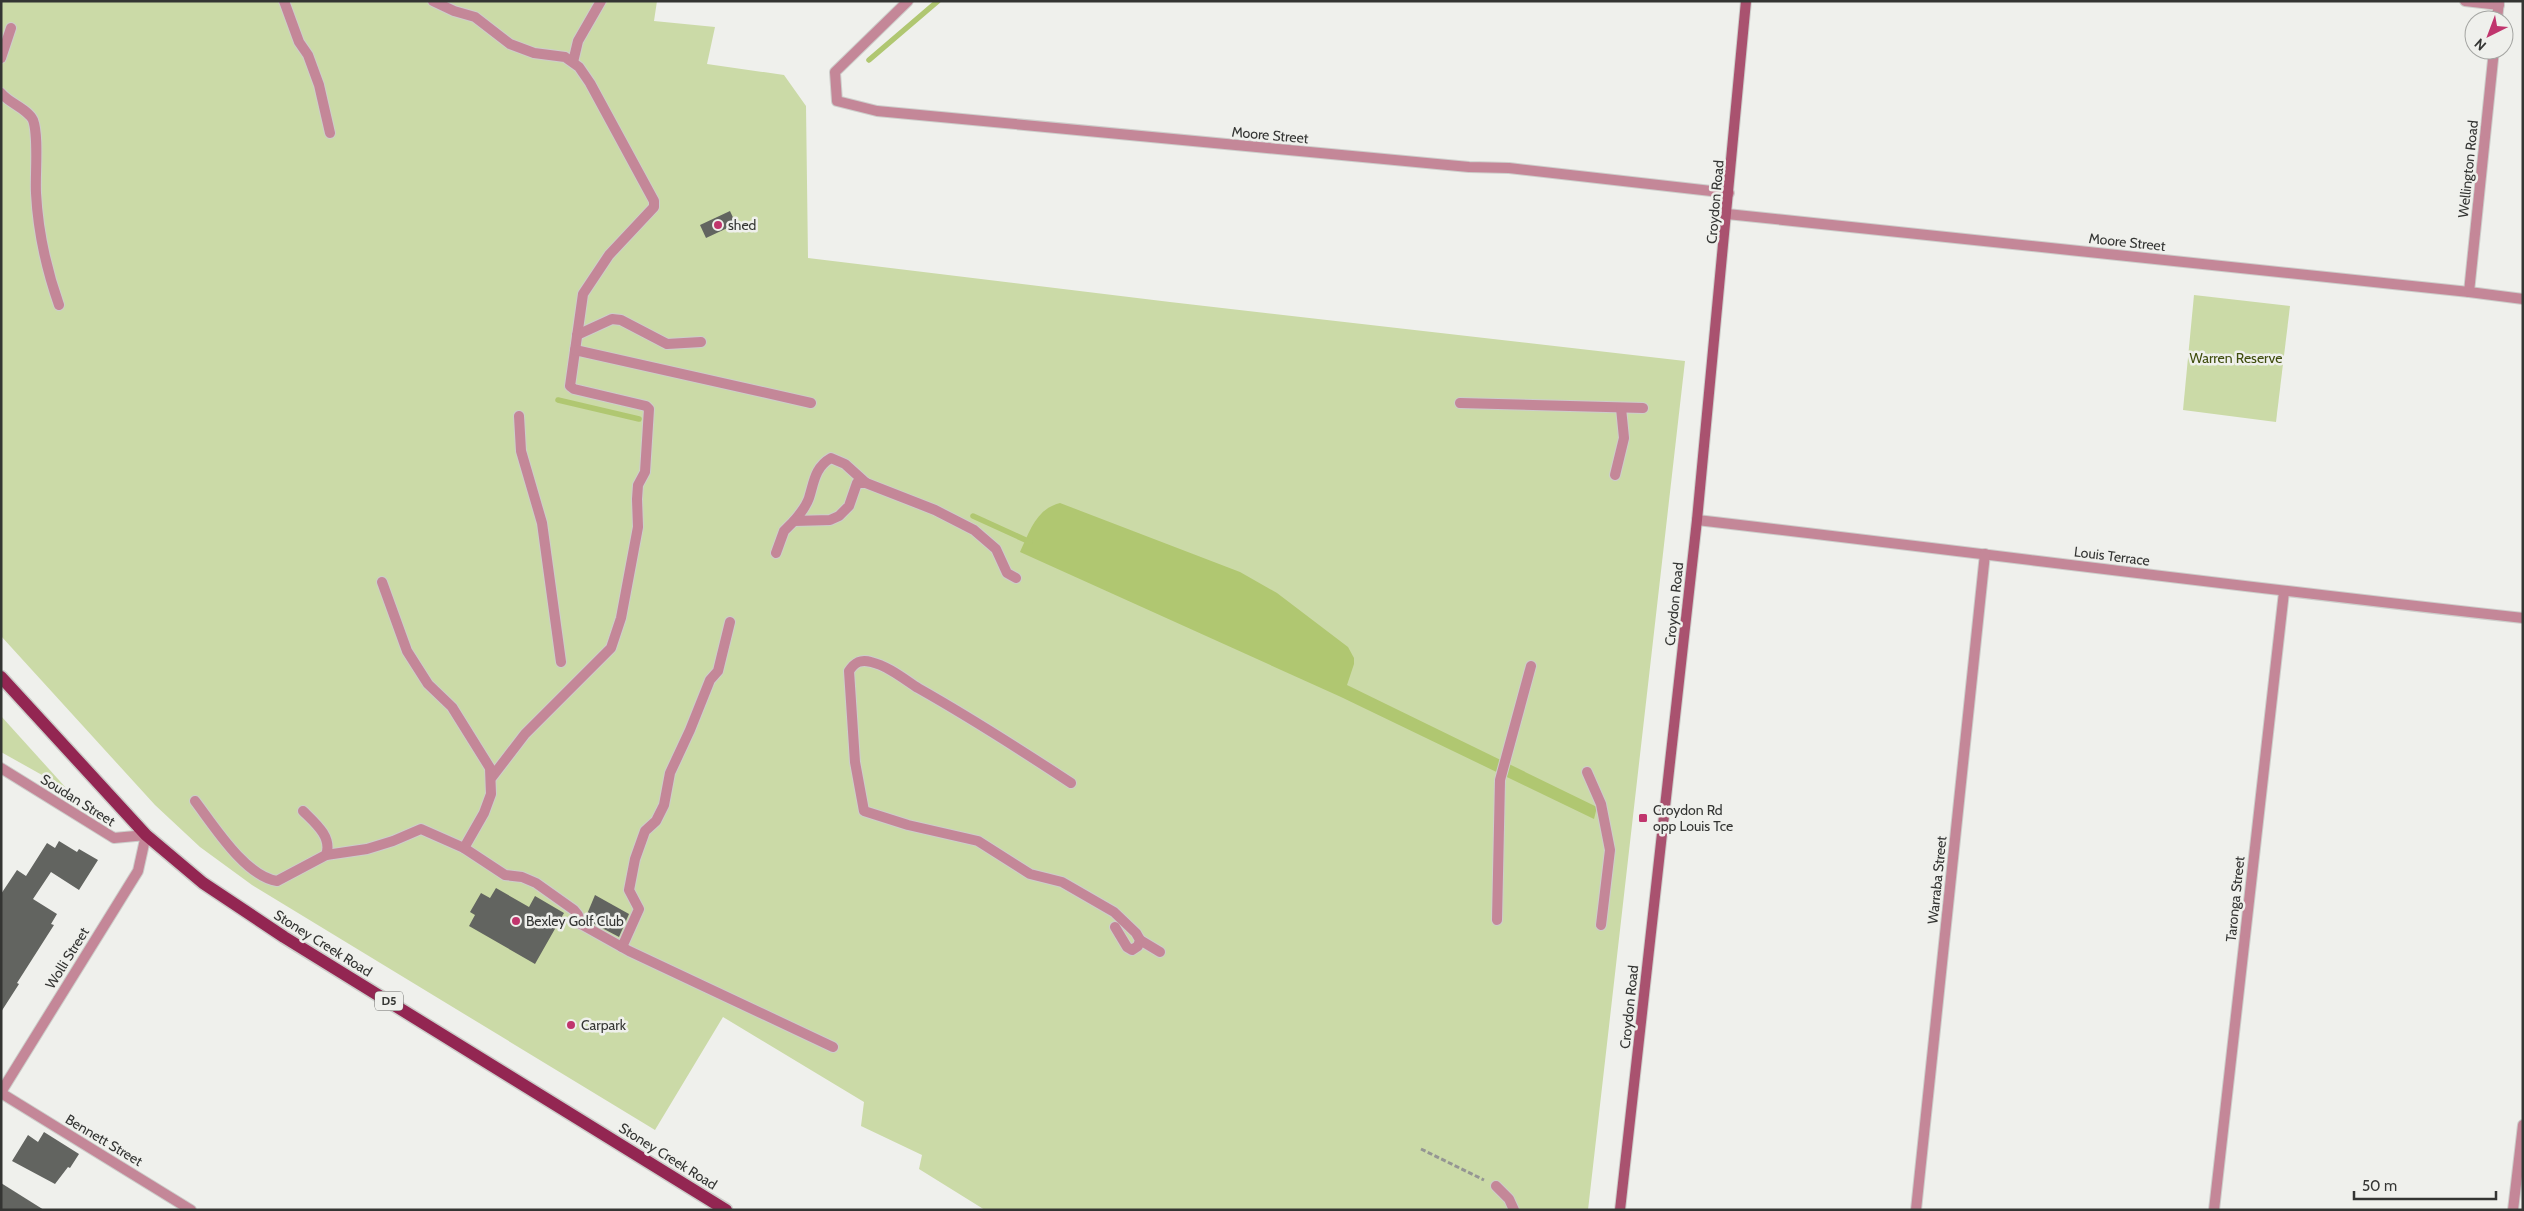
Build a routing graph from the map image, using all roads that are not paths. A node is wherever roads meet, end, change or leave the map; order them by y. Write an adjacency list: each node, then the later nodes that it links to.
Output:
1 (284, 1): 13 (street)
2 (433, 1): 11 (street)
3 (601, 1): 11 (street)
4 (908, 1): 14 (street, Moore Street)
5 (1746, 1): 14 (main road, Croydon Road)
6 (2465, 1): 7 (street)
7 (2499, 3)
8 (11, 28): 9 (street)
9 (1, 58)
10 (2493, 60): 16 (street, Wellington Road)
11 (572, 62): 19 (street)
12 (1, 93): 18 (street)
13 (330, 133)
14 (1729, 193): 15 (main road, Croydon Road)
15 (1728, 214): 16 (street, Moore Street); 29 (main road, Croydon Road)
16 (2469, 292): 17 (street, Moore Street)
17 (2523, 299)
18 (59, 305)
19 (577, 334): 20 (street); 21 (street)
20 (701, 342)
21 (575, 350): 22 (street); 43 (street)
22 (810, 403)
23 (1460, 403): 24 (street)
24 (1621, 408): 25 (street); 27 (street)
25 (1643, 408)
26 (519, 416): 38 (street)
27 (1614, 475)
28 (866, 483): 30 (street); 30 (street); 33 (street)
29 (1698, 520): 32 (street, Louis Terrace); 63 (main road, Croydon Road)
30 (794, 521): 31 (street)
31 (776, 553)
32 (1985, 554): 35 (street, Louis Terrace); 64 (street, Warraba Street)
33 (1016, 578)
34 (382, 582): 43 (street)
35 (2284, 592): 36 (street, Louis Terrace); 65 (street, Taronga Street)
36 (2523, 618)
37 (730, 622): 54 (street)
38 (561, 662)
39 (1531, 666): 50 (street)
40 (1, 677): 47 (main road, Stoney Creek Road / D5)
41 (1, 768): 47 (street, Soudan Street)
42 (1587, 772): 51 (street)
43 (492, 777): 48 (street)
44 (1072, 783): 53 (street)
45 (195, 801): 49 (street)
46 (303, 811): 49 (street)
47 (146, 835): 57 (street, Wolli Street); 61 (main road, Stoney Creek Road / D5)
48 (464, 848): 49 (street); 54 (street)
49 (326, 855)
50 (1497, 920)
51 (1601, 925)
52 (1115, 927): 53 (street)
53 (1140, 940): 55 (street)
54 (622, 946): 56 (street)
55 (1160, 952)
56 (833, 1047)
57 (1, 1093): 60 (street, Bennett Street)
58 (2523, 1125): 66 (street)
59 (1496, 1186): 62 (street)
60 (192, 1210)
61 (726, 1210)
62 (1514, 1210)
63 (1620, 1210)
64 (1916, 1210)
65 (2214, 1210)
66 (2512, 1210)

